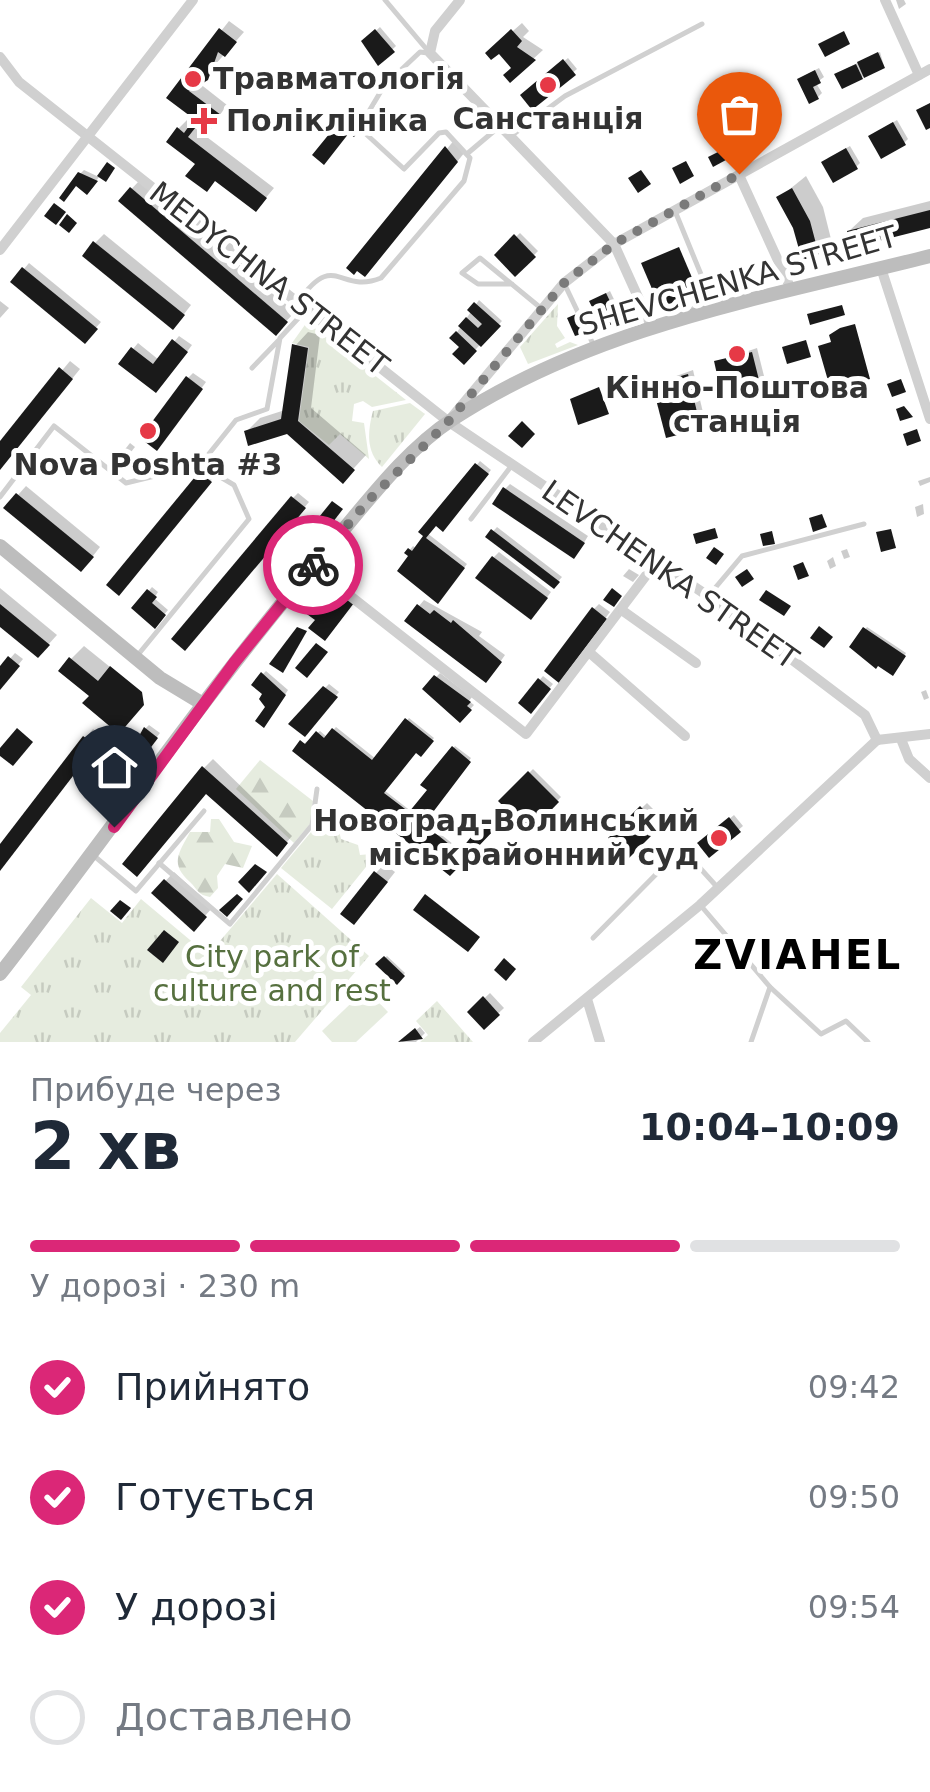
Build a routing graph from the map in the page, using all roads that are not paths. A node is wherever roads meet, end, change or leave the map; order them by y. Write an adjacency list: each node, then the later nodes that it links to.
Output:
1 (193, 0): 13 (street)
2 (385, 0): 5 (lane)
3 (460, 0): 7 (street)
4 (885, 0): 10 (street)
5 (392, 3): 7 (lane)
6 (702, 24): 12 (lane)
7 (430, 53): 11 (street); 14 (lane)
8 (0, 57): 13 (street, MEDYCHNA STREET)
9 (930, 69): 10 (street)
10 (918, 76): 15 (street)
11 (500, 126): 12 (street); 14 (lane)
12 (510, 136): 17 (street)
13 (89, 137): 18 (street); 24 (street, MEDYCHNA STREET)
14 (468, 153): 24 (lane)
15 (739, 174): 16 (street); 23 (street)
16 (674, 211): 17 (street); 26 (lane)
17 (614, 244): 21 (street); 27 (street)
18 (0, 250)
19 (930, 256): 20 (main road, SHEVCHENKA STREET)
20 (881, 268): 23 (main road, SHEVCHENKA STREET); 31 (street)
21 (564, 283): 25 (street); 29 (lane)
22 (512, 284): 22 (lane); 25 (lane)
23 (791, 290): 26 (main road, SHEVCHENKA STREET)
24 (302, 306): 28 (lane); 32 (street, MEDYCHNA STREET)
25 (542, 309): 32 (street)
26 (686, 318): 27 (main road, SHEVCHENKA STREET)
27 (652, 328): 29 (main road, SHEVCHENKA STREET)
28 (280, 338): 30 (lane); 33 (lane)
29 (595, 348): 32 (main road, SHEVCHENKA STREET)
30 (252, 368)
31 (930, 419)
32 (448, 422): 34 (street, LEVCHENKA STREET); 40 (main road, SHEVCHENKA STREET)
33 (200, 464): 35 (lane); 44 (lane)
34 (512, 465): 36 (lane); 39 (street, LEVCHENKA STREET)
35 (0, 497)
36 (471, 519)
37 (864, 524): 41 (lane)
38 (0, 546): 44 (main road)
39 (657, 561): 41 (street, LEVCHENKA STREET); 42 (street)
40 (312, 566): 43 (street); 46 (main road, SHEVCHENKA STREET)
41 (708, 596): 50 (street, LEVCHENKA STREET)
42 (623, 611): 43 (street); 45 (street)
43 (590, 653): 48 (street)
44 (136, 657): 46 (main road)
45 (696, 663)
46 (203, 704): 54 (main road, SHEVCHENKA STREET)
47 (930, 734): 49 (street)
48 (685, 736)
49 (901, 739): 50 (street); 51 (street)
50 (877, 740): 56 (street)
51 (930, 778)
52 (317, 788): 55 (lane)
53 (204, 811): 55 (lane)
54 (93, 855): 55 (lane); 59 (main road, SHEVCHENKA STREET)
55 (160, 863)
56 (718, 888): 57 (street); 58 (lane)
57 (700, 904): 60 (lane); 61 (street)
58 (592, 938)
59 (0, 974)
60 (770, 987): 64 (lane); 65 (lane)
61 (587, 999): 62 (street); 63 (street)
62 (534, 1042)
63 (600, 1042)
64 (751, 1042)
65 (868, 1042)

